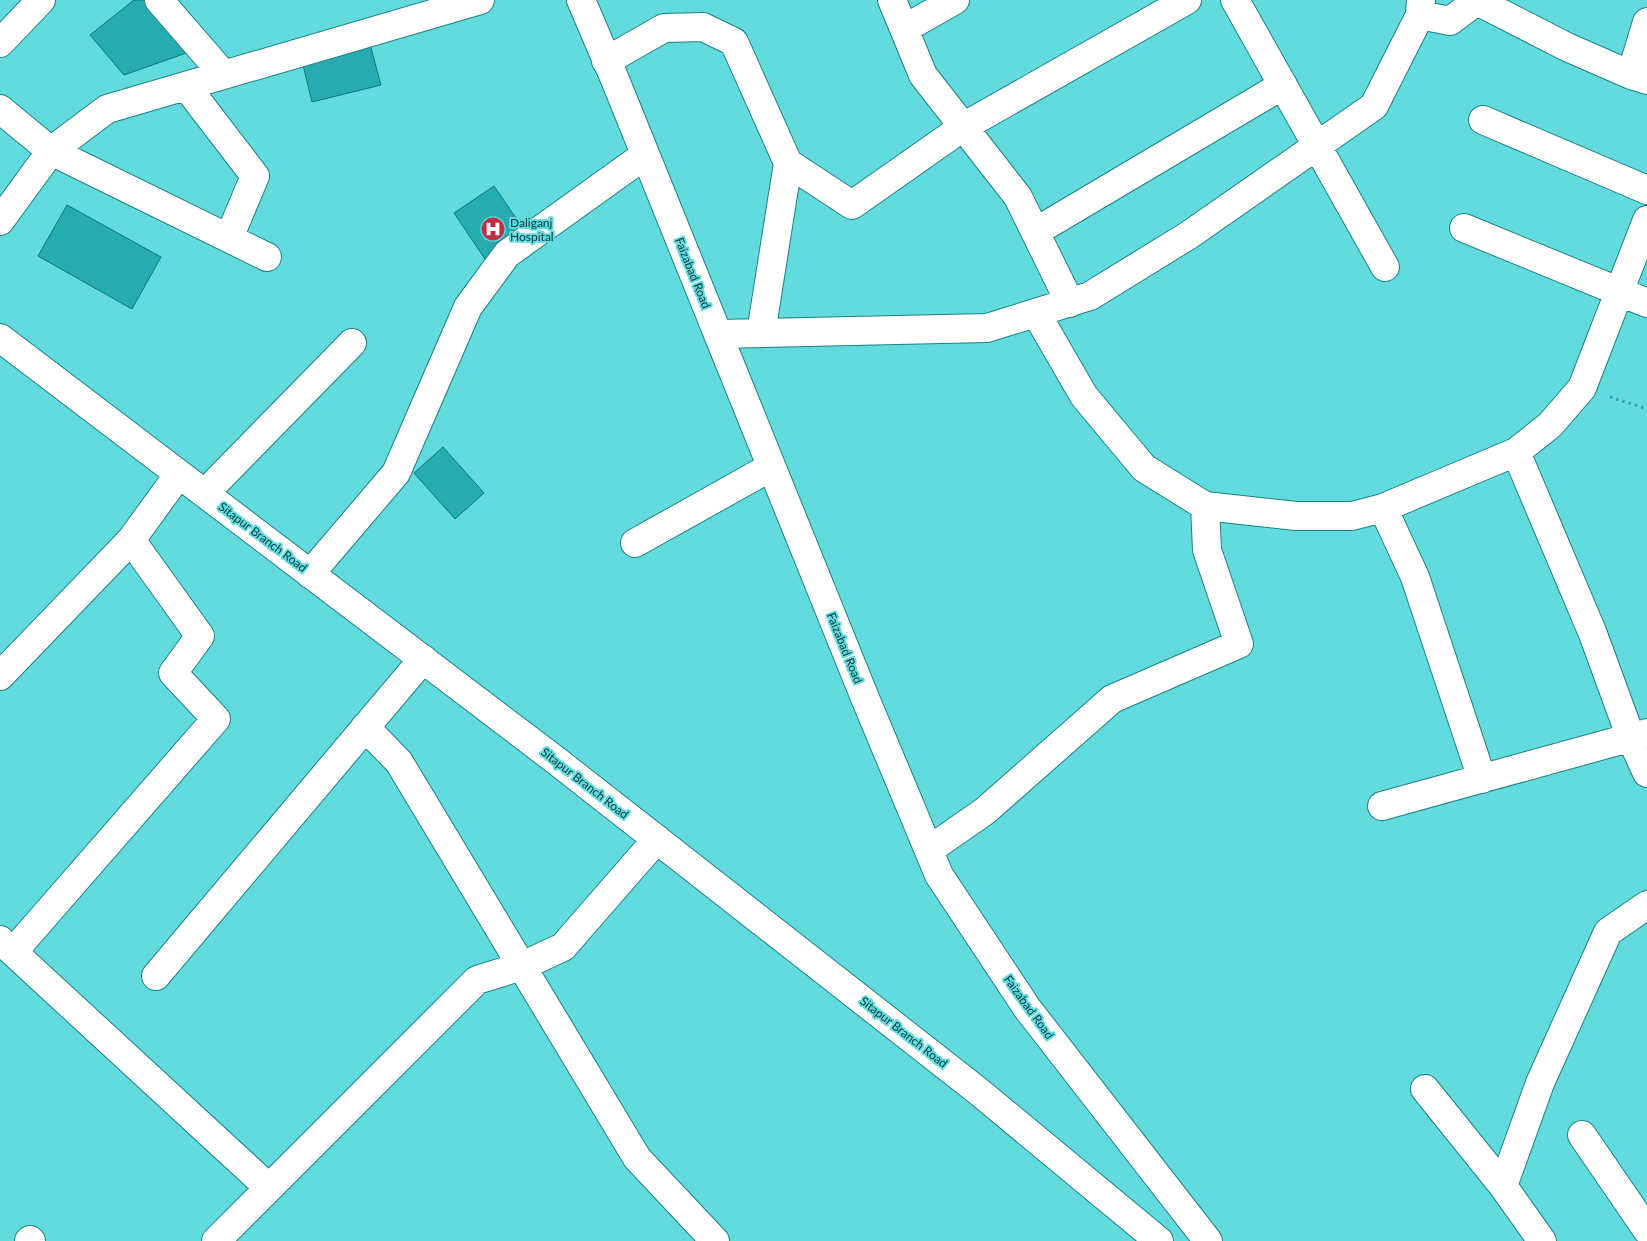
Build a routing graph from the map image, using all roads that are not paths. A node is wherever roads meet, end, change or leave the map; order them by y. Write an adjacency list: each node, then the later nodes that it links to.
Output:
1 (41, 0): 13 (street)
2 (159, 0): 15 (street)
3 (480, 0): 15 (street)
4 (581, 0): 14 (street, Faizabad Road)
5 (892, 0): 12 (street)
6 (955, 0): 12 (street)
7 (1187, 0): 21 (street)
8 (1235, 0): 17 (street)
9 (1476, 0): 10 (street); 16 (street)
10 (1420, 8): 22 (street)
11 (1647, 22): 16 (street)
12 (904, 29): 21 (street)
13 (0, 43)
14 (606, 61): 24 (street, Faizabad Road); 25 (street)
15 (222, 74): 18 (street)
16 (1639, 78)
17 (1283, 85): 22 (street); 30 (street)
18 (186, 86): 23 (street); 31 (street)
19 (0, 109): 23 (street)
20 (1483, 120): 26 (street)
21 (963, 127): 25 (street); 30 (street)
22 (1317, 146): 33 (street); 35 (street)
23 (51, 151): 27 (street); 31 (street)
24 (645, 155): 39 (street, Faizabad Road); 50 (street)
25 (788, 163): 38 (street)
26 (1647, 190)
27 (5, 203)
28 (1647, 220): 34 (street)
29 (1464, 228): 34 (street)
30 (1035, 232): 35 (street)
31 (229, 238): 32 (street)
32 (267, 257)
33 (1385, 267)
34 (1619, 291): 36 (street); 42 (street)
35 (1070, 302): 37 (street)
36 (1647, 303)
37 (1036, 313): 38 (street); 46 (street)
38 (760, 333): 39 (street)
39 (718, 334): 43 (street, Faizabad Road)
40 (0, 338): 44 (street, Sitapur Branch Road)
41 (352, 342): 45 (street)
42 (1516, 452): 47 (street); 54 (street)
43 (771, 466): 49 (street); 59 (street, Faizabad Road)
44 (179, 474): 45 (street, Sitapur Branch Road); 48 (street)
45 (205, 493): 50 (street, Sitapur Branch Road)
46 (1205, 506): 47 (street); 59 (street)
47 (1383, 508): 56 (street)
48 (131, 540): 52 (street); 61 (street)
49 (635, 543)
50 (310, 574): 51 (street, Sitapur Branch Road)
51 (423, 659): 53 (street); 58 (street, Sitapur Branch Road)
52 (0, 676)
53 (365, 727): 62 (street); 63 (street)
54 (1639, 736): 55 (street); 56 (street)
55 (1647, 772)
56 (1482, 779): 57 (street)
57 (1382, 806)
58 (657, 839): 62 (street); 71 (street, Sitapur Branch Road)
59 (929, 850): 72 (street, Faizabad Road)
60 (1647, 905): 66 (street)
61 (7, 946): 67 (street)
62 (522, 966): 67 (street); 70 (street)
63 (156, 976)
64 (1425, 1089): 66 (street)
65 (1582, 1135): 68 (street)
66 (1503, 1186): 73 (street)
67 (269, 1188): 69 (street)
68 (1647, 1230)
69 (216, 1241)
70 (715, 1241)
71 (1159, 1241)
72 (1208, 1241)
73 (1542, 1241)

